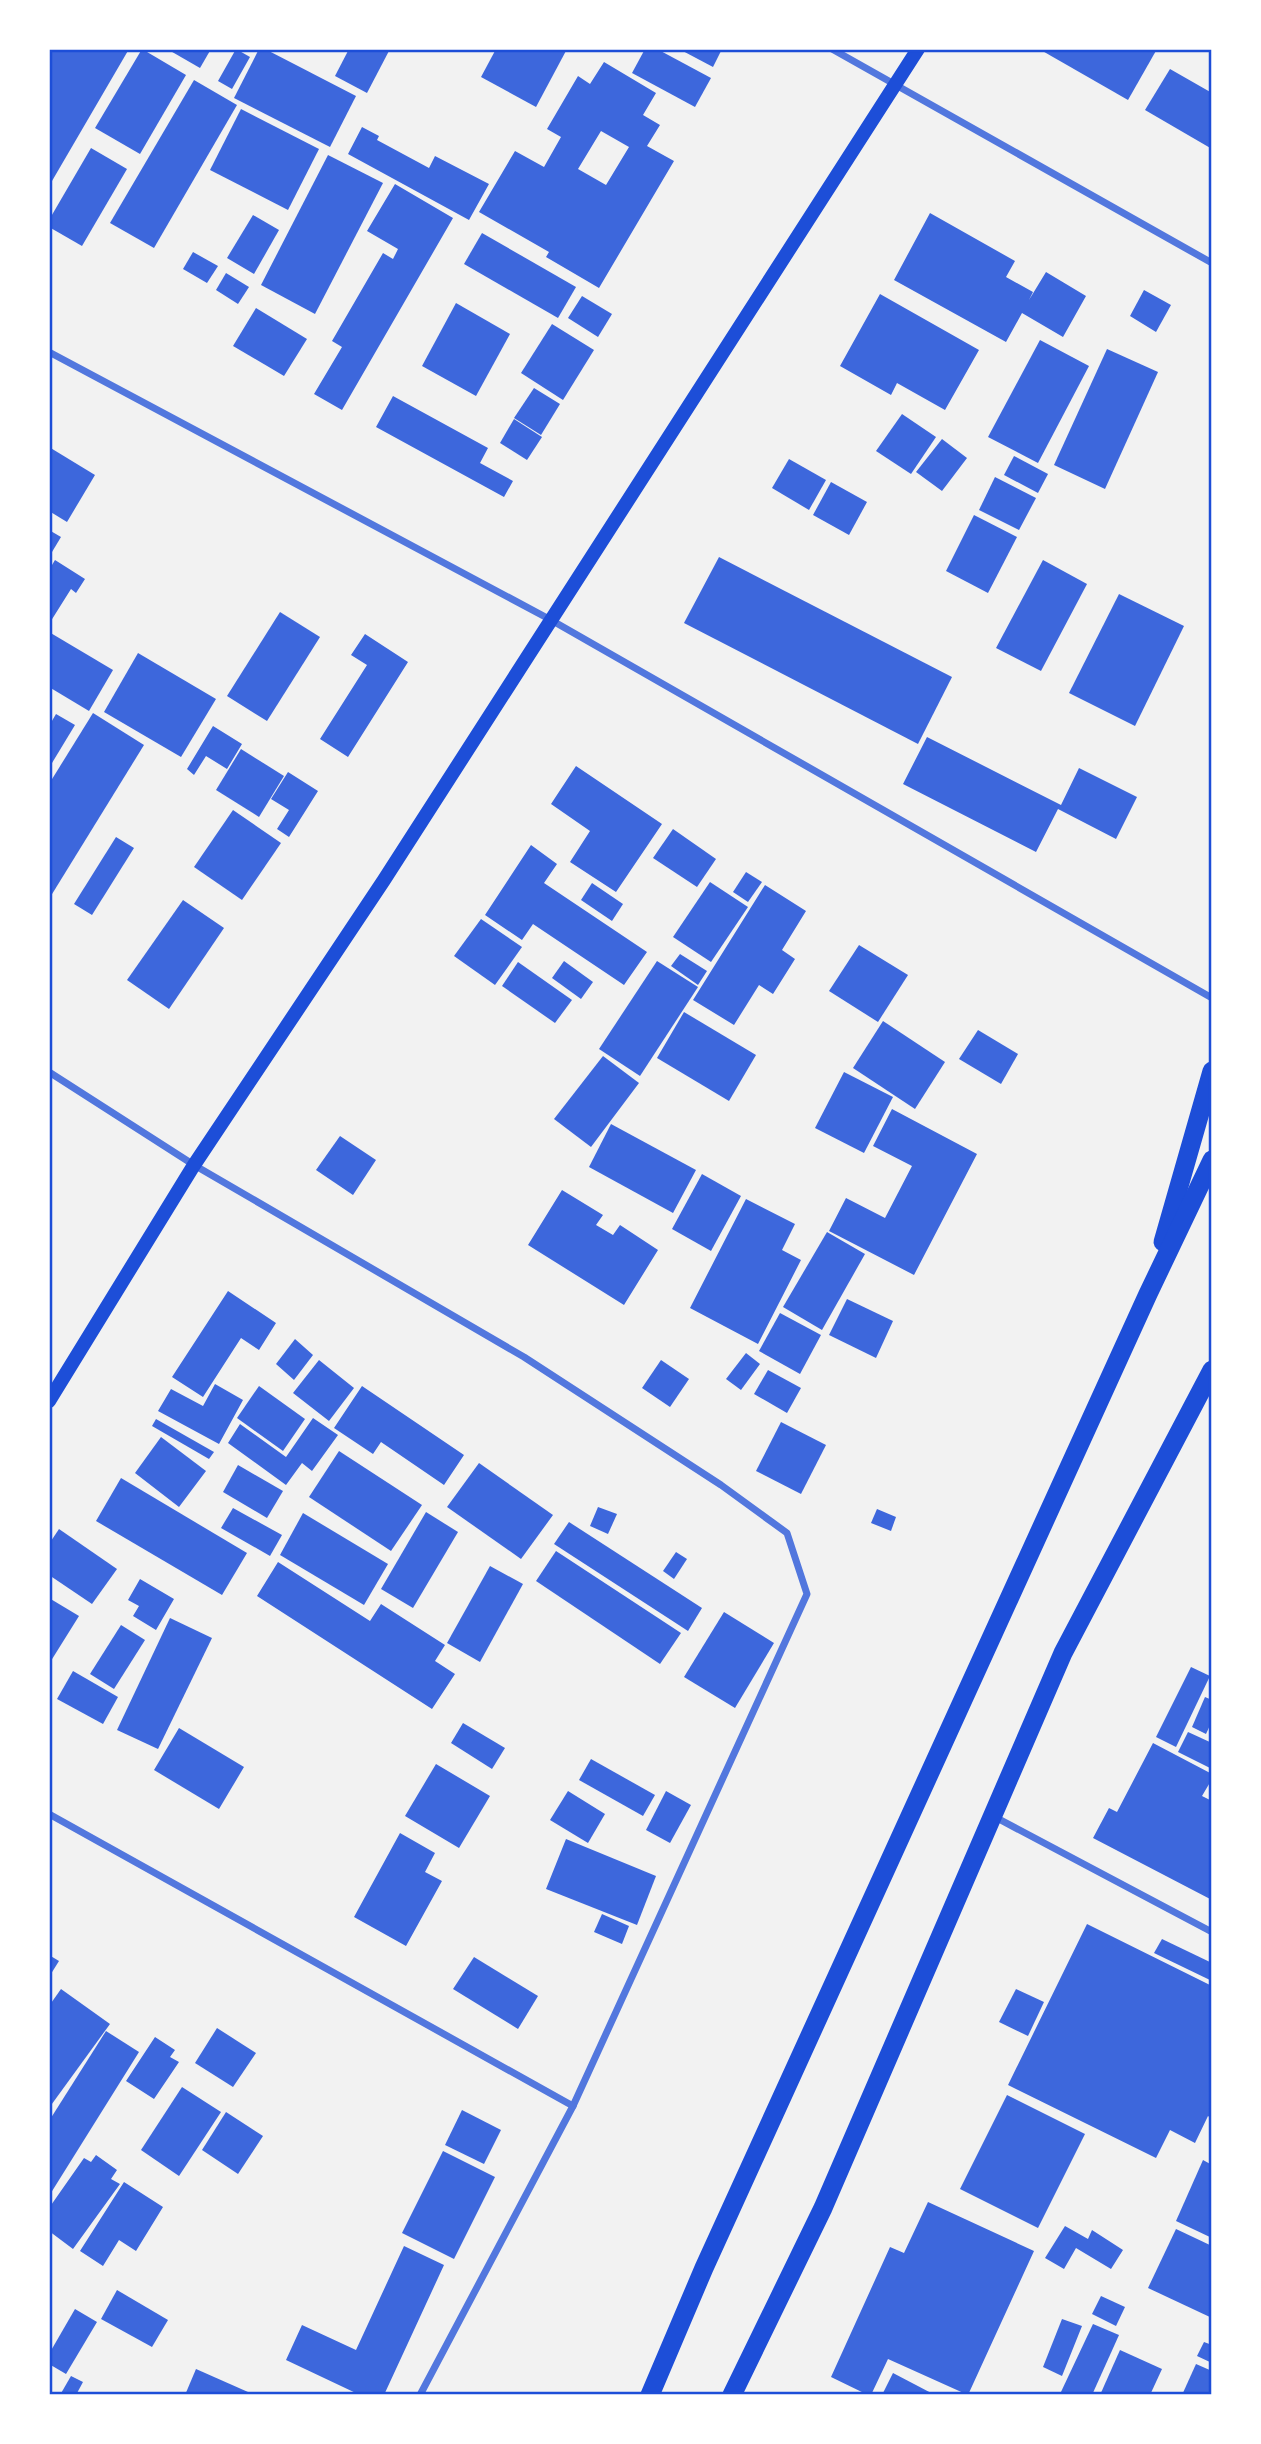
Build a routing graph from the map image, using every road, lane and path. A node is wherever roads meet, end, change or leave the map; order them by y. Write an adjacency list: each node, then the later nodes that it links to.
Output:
1 (832, 49): 3 (street)
2 (918, 49): 3 (main road)
3 (894, 85): 4 (street); 6 (main road)
4 (1212, 263)
5 (49, 352): 6 (street)
6 (551, 620): 7 (street); 11 (main road)
7 (1212, 998)
8 (1212, 1071): 12 (highway)
9 (49, 1072): 11 (street)
10 (1212, 1160): 12 (highway)
11 (194, 1165): 14 (main road); 18 (street)
12 (1148, 1294): 20 (highway)
13 (1212, 1370): 16 (highway)
14 (49, 1401)
15 (49, 1814): 18 (street)
16 (994, 1817): 17 (street); 21 (highway)
17 (1212, 1932)
18 (573, 2106): 19 (street)
19 (420, 2395)
20 (650, 2395)
21 (732, 2395)

